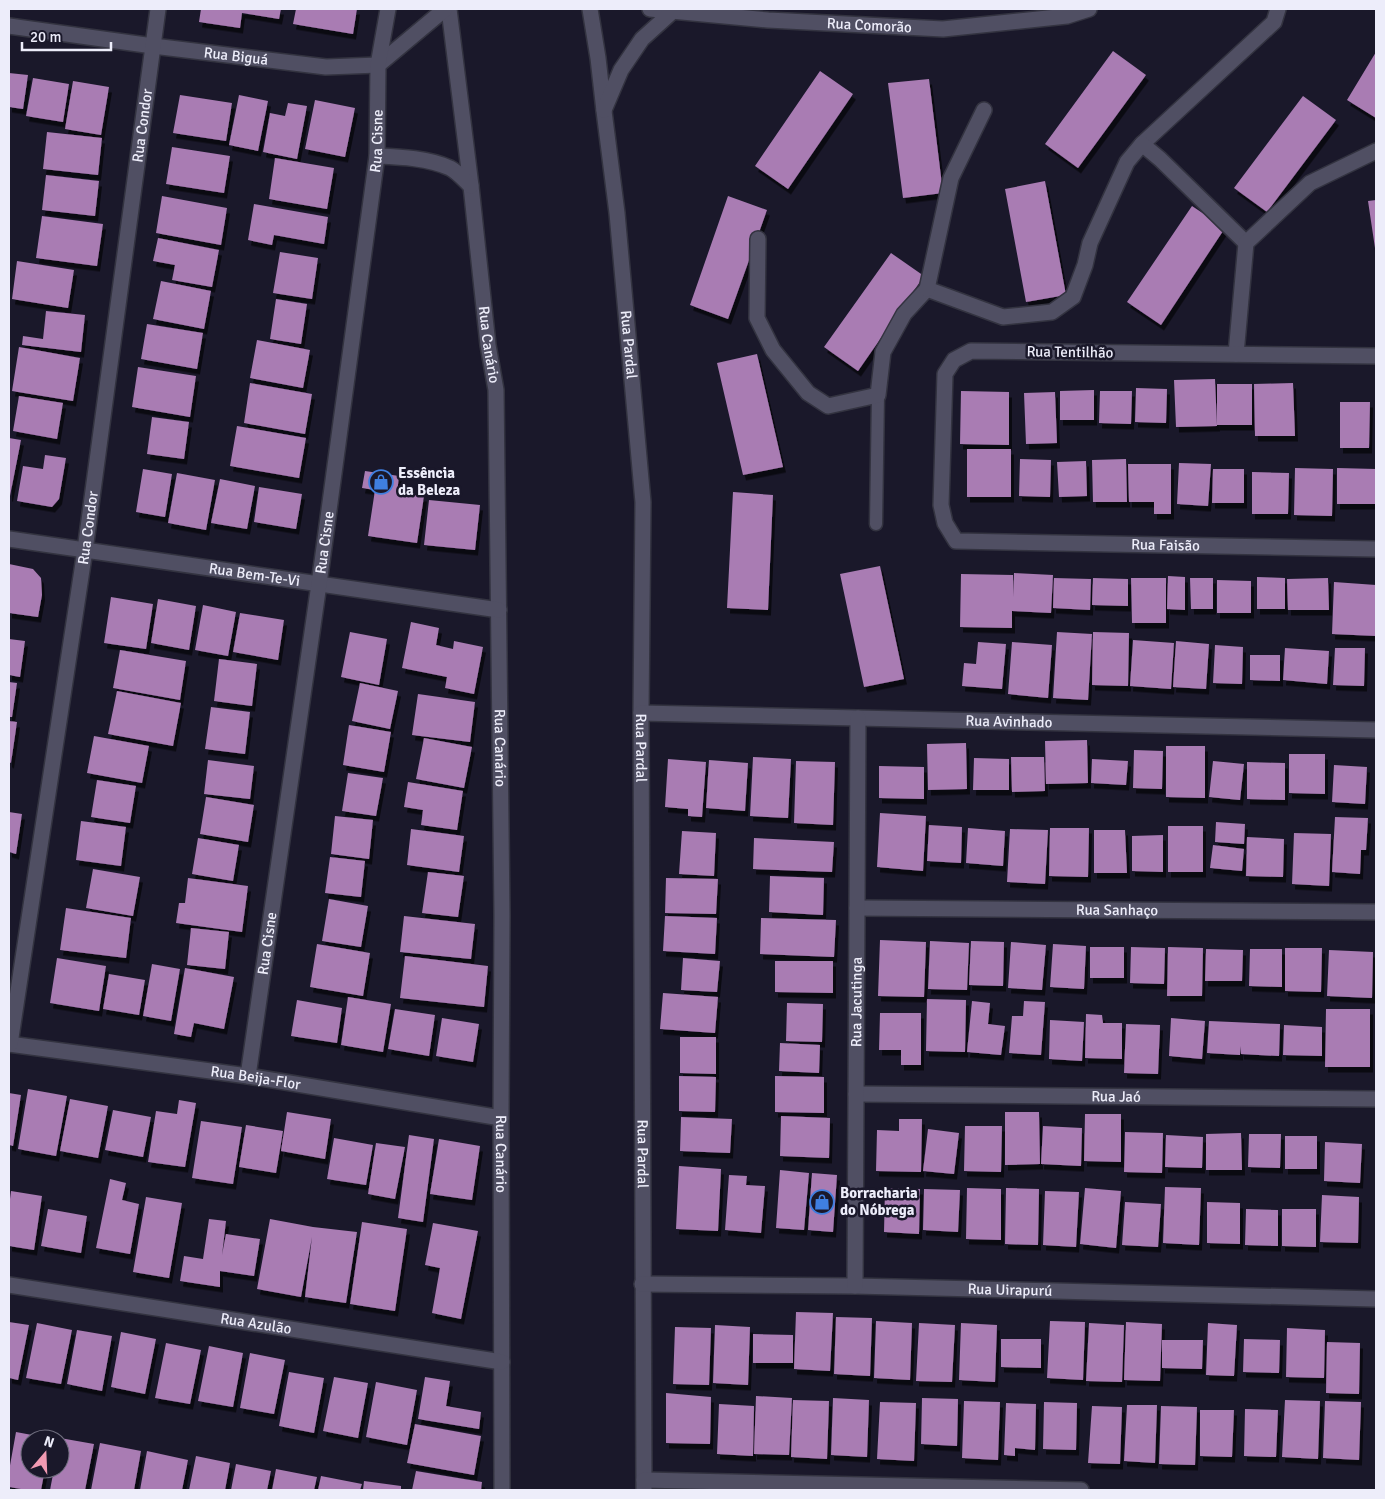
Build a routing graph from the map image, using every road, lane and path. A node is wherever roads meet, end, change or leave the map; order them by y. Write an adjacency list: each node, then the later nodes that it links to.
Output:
1 (158, 9): 11 (street, Rua Condor)
2 (388, 9): 12 (street, Rua Cisne)
3 (445, 9): 12 (street)
4 (449, 9): 18 (street, Rua Canário)
5 (590, 9): 14 (street, Rua Pardal)
6 (650, 9): 9 (street, Rua Comorão)
7 (1089, 9): 9 (street, Rua Comorão)
8 (1278, 9): 15 (street)
9 (673, 11): 14 (street)
10 (9, 26): 11 (street, Rua Biguá)
11 (153, 46): 12 (street, Rua Biguá); 29 (street, Rua Condor)
12 (378, 65): 17 (street, Rua Cisne)
13 (984, 110): 21 (street)
14 (604, 111): 32 (street, Rua Pardal)
15 (1142, 144): 20 (street); 21 (street)
16 (1376, 151): 20 (street)
17 (377, 156): 18 (street); 30 (street, Rua Cisne)
18 (471, 186): 31 (street, Rua Canário)
19 (758, 239): 24 (street)
20 (1246, 243): 22 (street)
21 (926, 289): 24 (street)
22 (1236, 354): 23 (street, Rua Tentilhão); 27 (street, Rua Tentilhão)
23 (1376, 356)
24 (878, 395): 25 (lane)
25 (876, 524)
26 (9, 539): 29 (street, Rua Bem-Te-Vi)
27 (956, 540): 28 (street, Rua Faisão)
28 (1376, 549)
29 (85, 550): 30 (street, Rua Bem-Te-Vi); 37 (street, Rua Condor)
30 (320, 584): 31 (street, Rua Bem-Te-Vi); 38 (street, Rua Cisne)
31 (499, 610): 41 (street, Rua Canário)
32 (641, 713): 33 (street, Rua Avinhado); 42 (street, Rua Pardal)
33 (858, 718): 34 (street, Rua Avinhado); 35 (street, Rua Jacutinga)
34 (1376, 730)
35 (857, 908): 36 (street, Rua Sanhaço); 39 (street, Rua Jacutinga)
36 (1376, 912)
37 (9, 1044): 38 (street, Rua Beija-Flor)
38 (248, 1076): 41 (street, Rua Beija-Flor)
39 (856, 1094): 40 (street, Rua Jaó); 44 (street, Rua Jacutinga)
40 (1376, 1099)
41 (500, 1118): 46 (street, Rua Canário)
42 (642, 1284): 44 (street, Rua Uirapurú); 47 (street, Rua Pardal)
43 (9, 1286): 46 (street, Rua Azulão)
44 (855, 1286): 45 (street, Rua Uirapurú)
45 (1376, 1299)
46 (502, 1362): 48 (street, Rua Canário)
47 (644, 1485): 49 (street)
48 (502, 1490)
49 (1081, 1490)

